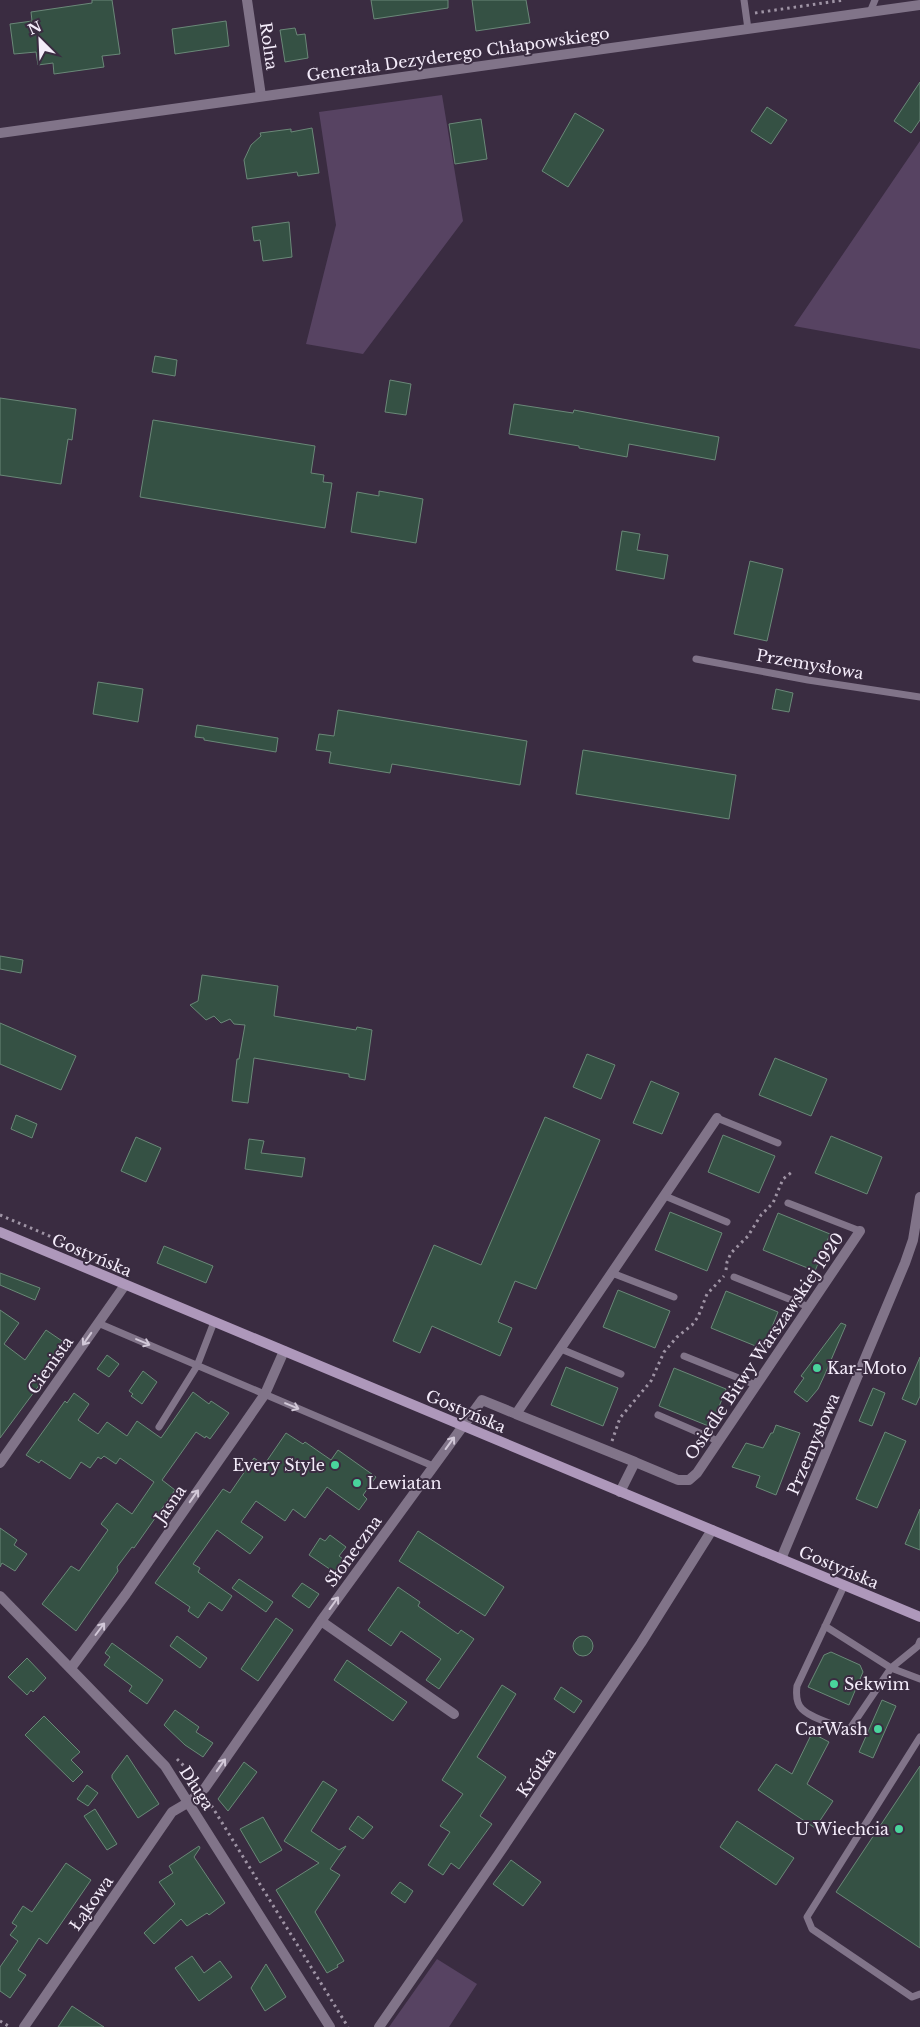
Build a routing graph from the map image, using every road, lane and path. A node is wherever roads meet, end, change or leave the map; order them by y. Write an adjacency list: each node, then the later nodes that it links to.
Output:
1 (248, 0): 7 (street, Rolna)
2 (744, 0): 6 (lane)
3 (875, 0): 5 (lane)
4 (920, 5): 5 (street, Generała Dezyderego Chłapowskiego)
5 (870, 12): 6 (street, Generała Dezyderego Chłapowskiego)
6 (748, 29): 7 (street, Generała Dezyderego Chłapowskiego)
7 (261, 96): 8 (street, Generała Dezyderego Chłapowskiego)
8 (0, 133)
9 (696, 659): 10 (lane, Przemysłowa)
10 (920, 697)
11 (717, 1118): 12 (lane); 14 (street)
12 (778, 1143)
13 (792, 1172): 39 (path)
14 (665, 1196): 17 (lane); 20 (street)
15 (920, 1198): 45 (street, Przemysłowa)
16 (788, 1202): 18 (lane)
17 (727, 1222)
18 (860, 1231): 24 (street, Osiedle Bitwy Warszawskiej 1920)
19 (0, 1232): 22 (main road, Gostyńska)
20 (612, 1273): 23 (lane); 27 (street)
21 (734, 1277): 24 (lane)
22 (125, 1284): 25 (main road, Gostyńska); 26 (street, Cienista)
23 (674, 1297)
24 (809, 1307): 32 (street, Osiedle Bitwy Warszawskiej 1920)
25 (214, 1322): 28 (main road, Gostyńska); 30 (lane)
26 (98, 1323): 30 (lane, one-way to 30); 41 (street, Cienista, one-way to 41)
27 (561, 1348): 31 (lane); 34 (street)
28 (284, 1351): 33 (street, Jasna); 36 (main road, Gostyńska)
29 (684, 1356): 32 (lane)
30 (197, 1366): 33 (lane); 37 (lane)
31 (621, 1374)
32 (756, 1386): 38 (street, Osiedle Bitwy Warszawskiej 1920)
33 (265, 1394): 42 (lane, one-way to 42); 52 (street, Jasna, one-way to 33)
34 (516, 1414): 36 (street, Osiedle Bitwy Warszawskiej 1920); 39 (street, Osiedle Bitwy Warszawskiej 1920)
35 (658, 1416): 38 (lane)
36 (463, 1426): 42 (street, Słoneczna, one-way to 36); 43 (main road, Gostyńska)
37 (159, 1427)
38 (718, 1441): 40 (street, Osiedle Bitwy Warszawskiej 1920)
39 (608, 1451): 40 (street, Osiedle Bitwy Warszawskiej 1920)
40 (636, 1462): 43 (street)
41 (0, 1463)
42 (433, 1466): 49 (street, Słoneczna, one-way to 42)
43 (620, 1492): 44 (main road, Gostyńska)
44 (712, 1530): 45 (main road, Gostyńska); 65 (street, Krótka)
45 (781, 1559): 46 (main road, Gostyńska)
46 (844, 1586): 48 (main road, Gostyńska); 50 (lane)
47 (0, 1596): 52 (street, Długa)
48 (920, 1617)
49 (321, 1621): 55 (street); 58 (street, Słoneczna, one-way to 49)
50 (825, 1626): 53 (lane); 53 (lane)
51 (920, 1641): 53 (lane)
52 (71, 1668): 58 (street, Długa)
53 (891, 1668): 54 (lane)
54 (920, 1679)
55 (454, 1714)
56 (920, 1737): 59 (lane)
57 (208, 1799): 64 (path)
58 (189, 1802): 62 (street, Łąkowa); 63 (street, Długa)
59 (920, 1994)
60 (0, 2021): 61 (path)
61 (10, 2027)
62 (24, 2027)
63 (330, 2027)
64 (348, 2027)
65 (379, 2027)

